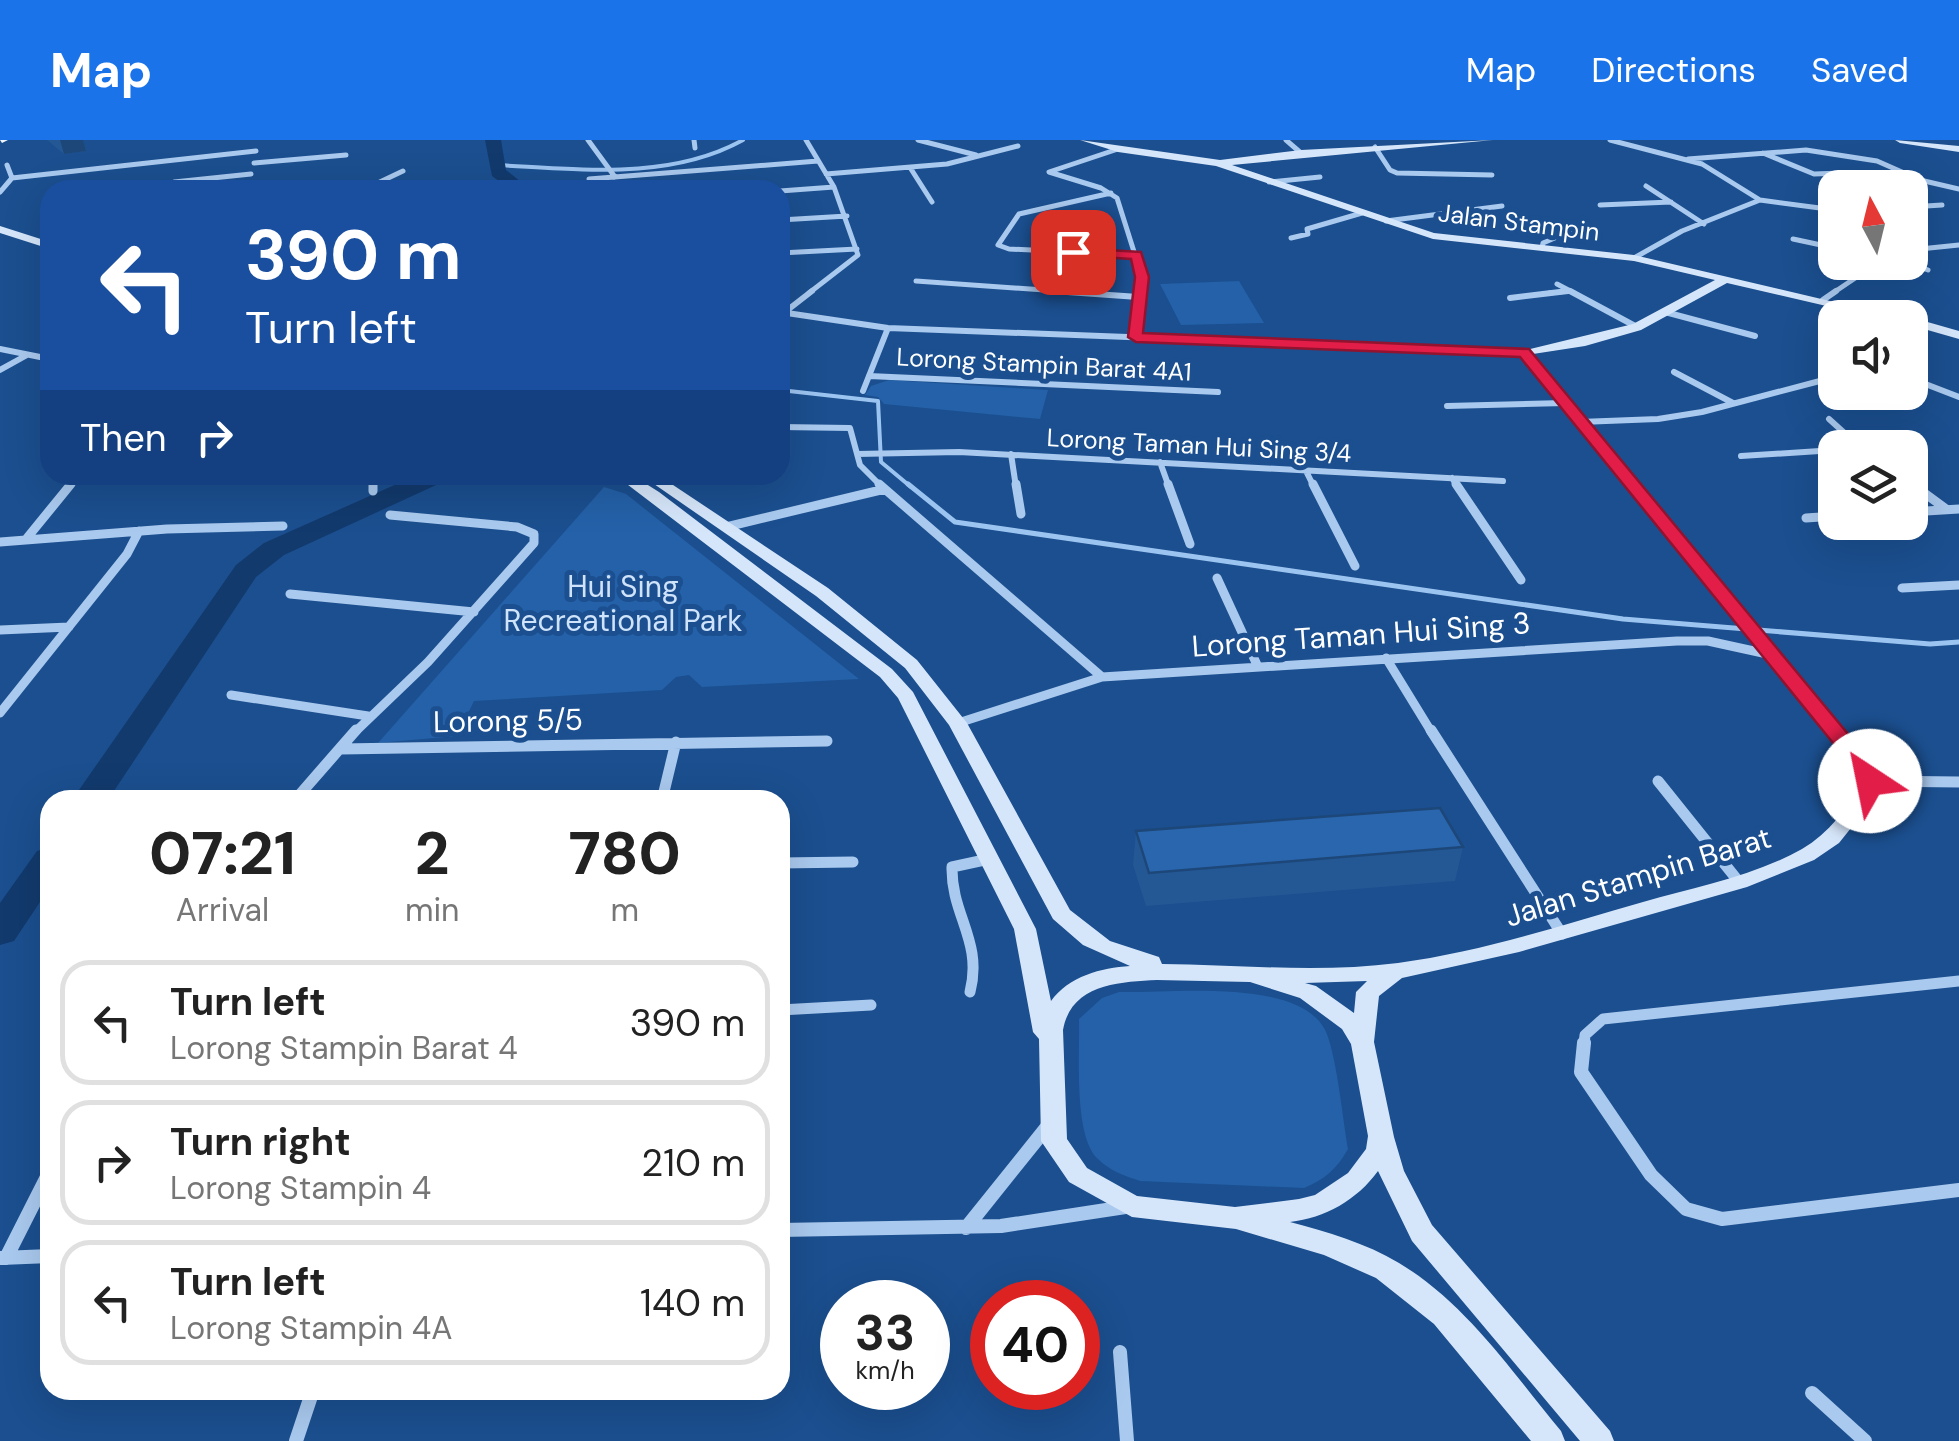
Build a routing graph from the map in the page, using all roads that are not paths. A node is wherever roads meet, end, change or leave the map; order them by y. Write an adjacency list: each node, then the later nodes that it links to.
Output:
1 (260, 140): 15 (street)
2 (588, 140): 32 (street)
3 (806, 140): 21 (street)
4 (918, 140): 19 (street)
5 (1085, 140): 13 (street, Jalan Stampin)
6 (1286, 140): 17 (street)
7 (1488, 140): 10 (street)
8 (1610, 140): 20 (street)
9 (1900, 140): 14 (street)
10 (1469, 141): 12 (street)
11 (1018, 146): 19 (street)
12 (1375, 147): 17 (street); 29 (street)
13 (1118, 149): 23 (street, Jalan Stampin); 44 (street)
14 (1959, 149)
15 (256, 150): 22 (street); 33 (street)
16 (1762, 152): 20 (street); 30 (street); 41 (street)
17 (1301, 153): 23 (street)
18 (346, 156): 22 (street)
19 (982, 156): 25 (street)
20 (1688, 159): 45 (street)
21 (818, 161): 28 (street); 32 (street)
22 (254, 162): 27 (street)
23 (1218, 164): 38 (street, Jalan Stampin)
24 (8, 165): 33 (street)
25 (911, 168): 28 (street); 46 (street)
26 (404, 171): 36 (street)
27 (250, 174): 34 (street); 35 (street)
28 (826, 174): 39 (street)
29 (1492, 174)
30 (1818, 174)
31 (1320, 176): 38 (street)
32 (615, 177): 37 (street)
33 (12, 178): 43 (street)
34 (193, 180)
35 (249, 180)
36 (385, 180)
37 (589, 180)
38 (1268, 182): 53 (street, Jalan Stampin)
39 (834, 186): 42 (street); 54 (street)
40 (1646, 186): 47 (street)
41 (1959, 189)
42 (790, 190)
43 (0, 192)
44 (1112, 193): 71 (street); 71 (street)
45 (1760, 200): 52 (street); 58 (street)
46 (932, 202)
47 (1671, 202): 48 (street); 58 (street)
48 (1600, 205)
49 (1502, 206): 57 (street)
50 (1928, 206): 51 (street)
51 (1942, 206)
52 (1818, 208)
53 (1362, 213): 57 (street, Jalan Stampin); 62 (street)
54 (846, 216): 56 (street); 67 (street)
55 (0, 219): 61 (street)
56 (790, 219)
57 (1386, 220): 68 (street, Jalan Stampin)
58 (1704, 224): 72 (street)
59 (1571, 231): 68 (street)
60 (0, 232): 64 (street)
61 (40, 233)
62 (1291, 238)
63 (1793, 239): 65 (street)
64 (40, 243)
65 (1818, 244)
66 (1959, 245): 69 (street)
67 (857, 248): 70 (street); 81 (street)
68 (1542, 248): 72 (street, Jalan Stampin)
69 (1928, 248)
70 (790, 252)
71 (1137, 255): 78 (street)
72 (1634, 258): 73 (street, Jalan Stampin)
73 (1726, 279): 80 (street, Jalan Stampin); 82 (street)
74 (1852, 280): 80 (street)
75 (916, 281): 78 (street)
76 (1557, 284): 77 (street)
77 (1569, 291): 79 (street); 85 (street)
78 (1138, 297): 89 (street)
79 (1510, 298)
80 (1823, 300)
81 (790, 306)
82 (1665, 312): 85 (street); 88 (street)
83 (790, 313): 86 (street)
84 (1928, 326): 87 (street)
85 (1637, 327): 91 (street)
86 (888, 328): 89 (street); 96 (street)
87 (1959, 335)
88 (1755, 336)
89 (1136, 337): 91 (street)
90 (0, 349): 92 (street)
91 (1524, 352): 102 (street)
92 (28, 354): 93 (street); 94 (street)
93 (40, 356)
94 (0, 370)
95 (1674, 372): 103 (street)
96 (869, 376): 99 (street); 100 (street, Lorong Stampin Barat 4A1)
97 (1818, 382): 103 (street)
98 (1928, 385): 101 (street)
99 (862, 391)
100 (1218, 392)
101 (1959, 397)
102 (1565, 403): 104 (street); 106 (street)
103 (1734, 404): 106 (street)
104 (1447, 406)
105 (1829, 419): 108 (street)
106 (1580, 422): 146 (street)
107 (790, 427): 110 (street)
108 (1841, 430)
109 (1818, 451): 112 (street)
110 (861, 454): 111 (street, Lorong Taman Hui Sing 3/4); 121 (street)
111 (1011, 454): 113 (street, Lorong Taman Hui Sing 3/4); 127 (street)
112 (1741, 456)
113 (1160, 462): 114 (street, Lorong Taman Hui Sing 3/4); 136 (street)
114 (1306, 471): 115 (street, Lorong Taman Hui Sing 3/4); 137 (street)
115 (1452, 478): 116 (street, Lorong Taman Hui Sing 3/4); 139 (street)
116 (1503, 481)
117 (70, 485): 134 (street)
118 (372, 485): 122 (street)
119 (638, 485): 162 (street)
120 (663, 485): 132 (street)
121 (885, 489): 132 (street); 149 (street)
122 (372, 491)
123 (1928, 496): 125 (street)
124 (1959, 509): 125 (street)
125 (1947, 510): 126 (street)
126 (1928, 511)
127 (1021, 514)
128 (390, 515): 143 (street)
129 (1818, 517): 130 (street)
130 (1806, 518)
131 (283, 526): 133 (street)
132 (726, 527): 153 (street)
133 (139, 531): 134 (street); 144 (street)
134 (27, 538): 135 (street)
135 (0, 542)
136 (1190, 544)
137 (1356, 566)
138 (1217, 578): 148 (street)
139 (1521, 580)
140 (1959, 585): 141 (street)
141 (1902, 588)
142 (290, 594): 143 (street)
143 (474, 612): 152 (street)
144 (69, 627): 145 (street); 151 (street)
145 (0, 630)
146 (1774, 656): 147 (street, Lorong Taman Hui Sing 3); 158 (street)
147 (1386, 658): 148 (street, Lorong Taman Hui Sing 3); 166 (street)
148 (1258, 667): 149 (street, Lorong Taman Hui Sing 3)
149 (1102, 677): 153 (street, Lorong Taman Hui Sing 3)
150 (232, 695): 152 (street)
151 (0, 712)
152 (368, 716): 156 (street)
153 (958, 723): 168 (street)
154 (827, 741): 155 (street, Lorong 5/5)
155 (676, 742): 156 (street, Lorong 5/5); 161 (street)
156 (341, 750): 160 (street)
157 (1658, 781): 165 (street)
158 (1870, 781): 159 (street); 165 (street, Jalan Stampin Barat)
159 (1959, 782)
160 (304, 790)
161 (664, 790)
162 (988, 859): 171 (street); 175 (street)
163 (853, 862): 164 (street)
164 (790, 863)
165 (1740, 882): 166 (street, Jalan Stampin Barat)
166 (1562, 934): 167 (street, Jalan Stampin Barat)
167 (1399, 971): 169 (street, Jalan Stampin Barat); 174 (street)
168 (1199, 973): 169 (street); 175 (street)
169 (1255, 974): 174 (street)
170 (1959, 981): 179 (street)
171 (970, 992)
172 (871, 1005): 173 (street)
173 (790, 1009)
174 (1363, 1044): 177 (street)
175 (1051, 1074): 176 (street)
176 (1052, 1122): 180 (street); 182 (street)
177 (1381, 1136): 181 (street); 192 (street)
178 (40, 1190): 185 (street)
179 (1959, 1190)
180 (1132, 1206): 181 (street); 182 (street)
181 (1235, 1218): 191 (street)
182 (966, 1228): 183 (street)
183 (790, 1230)
184 (40, 1256): 185 (street)
185 (3, 1258)
186 (1120, 1352): 190 (street)
187 (1812, 1392): 193 (street)
188 (310, 1400): 189 (street)
189 (296, 1441)
190 (1127, 1441)
191 (1550, 1441)
192 (1599, 1441)
193 (1864, 1441)

